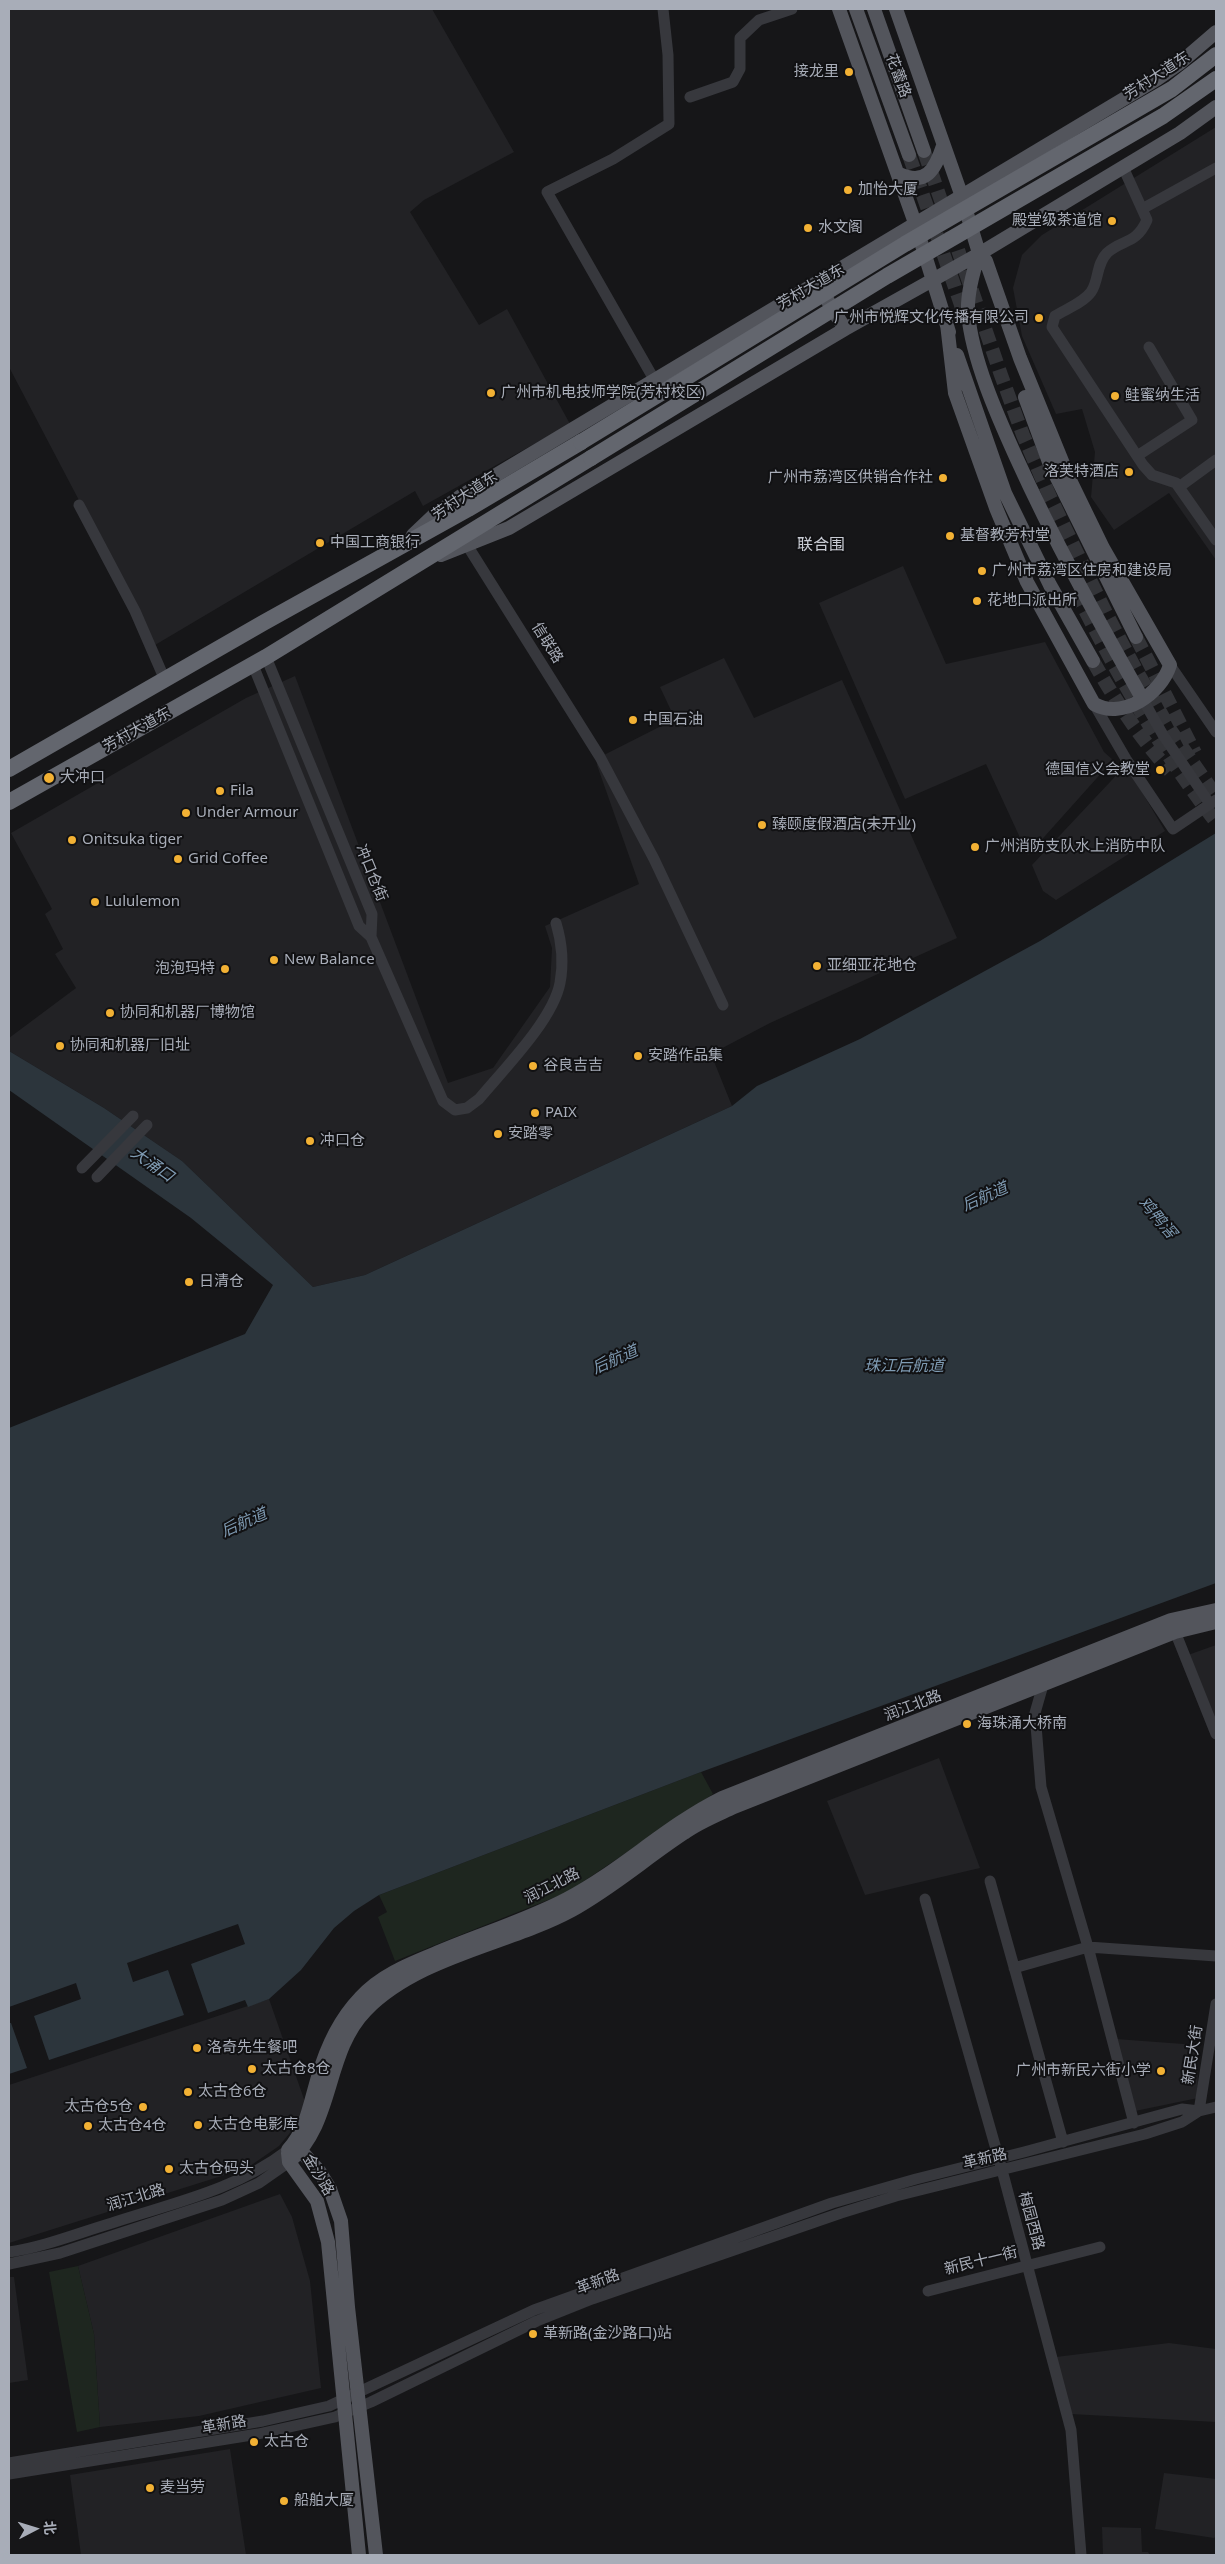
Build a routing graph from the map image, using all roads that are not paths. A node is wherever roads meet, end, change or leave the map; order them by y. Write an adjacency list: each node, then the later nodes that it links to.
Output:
1 (663, 9): 27 (street)
2 (792, 9): 10 (street)
3 (839, 9): 17 (main road)
4 (856, 9): 14 (main road, 花蕾路)
5 (874, 9): 13 (main road, 花蕾路)
6 (896, 9): 12 (main road)
7 (1216, 32): 18 (main road, 芳村大道东)
8 (1216, 56): 34 (highway, 芳村大道东, bridge)
9 (1216, 79): 36 (highway, 芳村大道东, bridge)
10 (690, 97)
11 (1216, 107): 15 (main road, 芳村大道东)
12 (943, 146): 17 (main road); 18 (main road)
13 (924, 151)
14 (910, 155)
15 (1123, 167): 19 (street); 21 (main road, 芳村大道东)
16 (1215, 171): 19 (street)
17 (898, 174): 20 (main road)
18 (961, 194): 20 (main road, 芳村大道东); 21 (main road)
19 (1142, 209): 28 (street)
20 (915, 223): 22 (main road); 23 (main road, 芳村大道东)
21 (979, 254): 22 (main road, 芳村大道东); 37 (main road); 40 (main road); 42 (main road)
22 (932, 280): 24 (main road); 25 (main road, 芳村大道东)
23 (817, 284): 25 (main road); 27 (main road, 芳村大道东)
24 (947, 324): 39 (main road); 43 (main road)
25 (845, 329): 35 (main road, 芳村大道东)
26 (1149, 346): 28 (street)
27 (655, 380): 34 (main road, 芳村大道东)
28 (1137, 456): 30 (street)
29 (1216, 460): 30 (street)
30 (1179, 487): 32 (street)
31 (79, 504): 41 (street)
32 (1212, 523): 33 (street)
33 (1216, 540)
34 (406, 542): 41 (highway, 芳村大道东)
35 (467, 546): 36 (main road, 芳村大道东); 50 (street, 信联路)
36 (419, 564): 38 (highway, 芳村大道东)
37 (1136, 637)
38 (259, 661): 46 (highway, 芳村大道东); 49 (street); 49 (street, 冲口仓街)
39 (1093, 661)
40 (1170, 665): 42 (main road); 44 (street)
41 (165, 680): 45 (highway, 芳村大道东)
42 (1142, 698): 43 (main road); 47 (street)
43 (1094, 704): 47 (street)
44 (1216, 732)
45 (9, 769)
46 (9, 802)
47 (1213, 802)
48 (556, 923): 49 (street)
49 (371, 937)
50 (723, 1005)
51 (133, 1116): 53 (street)
52 (147, 1125): 54 (street)
53 (82, 1168)
54 (97, 1177)
55 (1216, 1610): 56 (main road)
56 (1190, 1622): 57 (main road); 58 (main road, 润江北路)
57 (1216, 1622)
58 (1173, 1626): 59 (main road, 润江北路); 60 (street); 71 (main road, 润江北路)
59 (1043, 1685): 63 (street); 71 (main road, 润江北路)
60 (1216, 1734)
61 (990, 1881): 65 (street)
62 (925, 1900): 72 (street, 梅园西路)
63 (1088, 1947): 64 (street); 65 (street); 69 (street)
64 (1216, 1956)
65 (1014, 1968): 70 (street)
66 (1216, 2004): 68 (street, 新民大街)
67 (1216, 2107): 68 (street, 革新路)
68 (1199, 2111): 69 (street, 革新路); 73 (street, 革新路)
69 (1134, 2123): 70 (street, 革新路)
70 (1063, 2142): 72 (street, 革新路)
71 (293, 2154): 75 (street, 润江北路); 76 (street, 润江北路); 79 (main road, 金沙路); 80 (main road, 金沙路)
72 (998, 2159): 73 (street, 梅园西路); 79 (street, 革新路)
73 (1002, 2170): 77 (street, 梅园西路); 79 (street, 革新路)
74 (1100, 2247): 77 (street, 新民十一街)
75 (9, 2252)
76 (9, 2264)
77 (1027, 2265): 78 (street, 新民十一街); 85 (street, 梅园西路)
78 (928, 2290)
79 (358, 2401): 80 (street, 革新路); 84 (main road, 金沙路)
80 (344, 2407): 81 (street, 革新路); 82 (street, 革新路); 83 (main road, 金沙路)
81 (9, 2462)
82 (9, 2474)
83 (359, 2555)
84 (376, 2555)
85 (1081, 2555)

